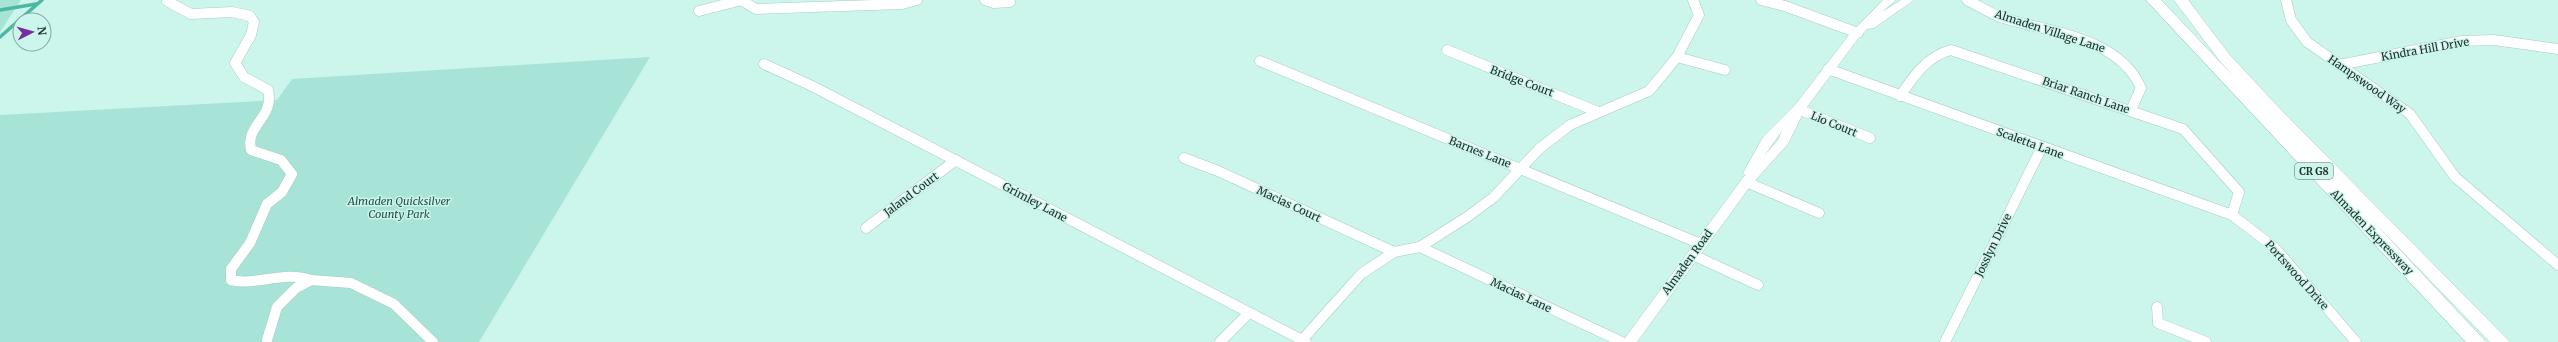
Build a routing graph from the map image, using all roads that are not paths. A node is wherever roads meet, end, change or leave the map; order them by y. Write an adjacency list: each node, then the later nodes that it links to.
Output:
1 (741, 0): 2 (street); 15 (street)
2 (917, 0)
3 (984, 0): 13 (street)
4 (1693, 0): 19 (street)
5 (1761, 0): 14 (street)
6 (1890, 0): 16 (street, Almaden Road)
7 (1908, 0): 16 (street, Almaden Road)
8 (1967, 0): 27 (street, Almaden Village Lane)
9 (2153, 0): 55 (main road, Almaden Expressway / CR G8)
10 (2181, 0): 56 (main road, Almaden Expressway / CR G8)
11 (2286, 0): 22 (street, Hampswood Way)
12 (167, 1): 42 (street)
13 (1010, 2)
14 (1788, 3): 16 (street)
15 (699, 11)
16 (1858, 33): 23 (street, Almaden Road)
17 (2558, 49): 22 (street, Kindra Hill Drive)
18 (1446, 50): 28 (street, Bridge Court)
19 (1677, 57): 24 (street); 28 (street)
20 (1260, 61): 33 (street, Barnes Lane)
21 (764, 64): 32 (street, Grimley Lane)
22 (2339, 64): 41 (street, Hampswood Way)
23 (1828, 69): 25 (street, Scaletta Lane); 26 (street, Almaden Road)
24 (1725, 70)
25 (1900, 96): 27 (street, Briar Ranch Lane); 30 (street, Scaletta Lane)
26 (1798, 109): 29 (street, Lio Court); 34 (street, Almaden Road)
27 (2131, 110): 36 (street, Briar Ranch Lane)
28 (1598, 112): 33 (street)
29 (1870, 138)
30 (2042, 148): 36 (street, Scaletta Lane); 52 (street, Josslyn Drive)
31 (1184, 158): 40 (street, Macias Court)
32 (956, 160): 37 (street, Jaland Court); 45 (street, Grimley Lane)
33 (1521, 168): 38 (street); 39 (street, Barnes Lane)
34 (1746, 182): 35 (street); 39 (street, Almaden Road)
35 (1819, 213)
36 (2232, 215): 54 (street, Portswood Drive)
37 (866, 228)
38 (1420, 247): 40 (street); 50 (street, Macias Lane)
39 (1697, 249): 43 (street, Barnes Lane); 51 (street, Almaden Road)
40 (1394, 252): 47 (street)
41 (2558, 266)
42 (311, 280): 46 (street); 48 (street)
43 (1758, 285)
44 (2157, 307): 53 (street)
45 (1248, 314): 47 (street, Grimley Lane); 49 (street)
46 (267, 340)
47 (1304, 341)
48 (433, 342)
49 (1220, 342)
50 (1622, 342)
51 (1629, 342)
52 (1945, 342)
53 (2206, 342)
54 (2356, 342)
55 (2477, 342)
56 (2501, 342)

